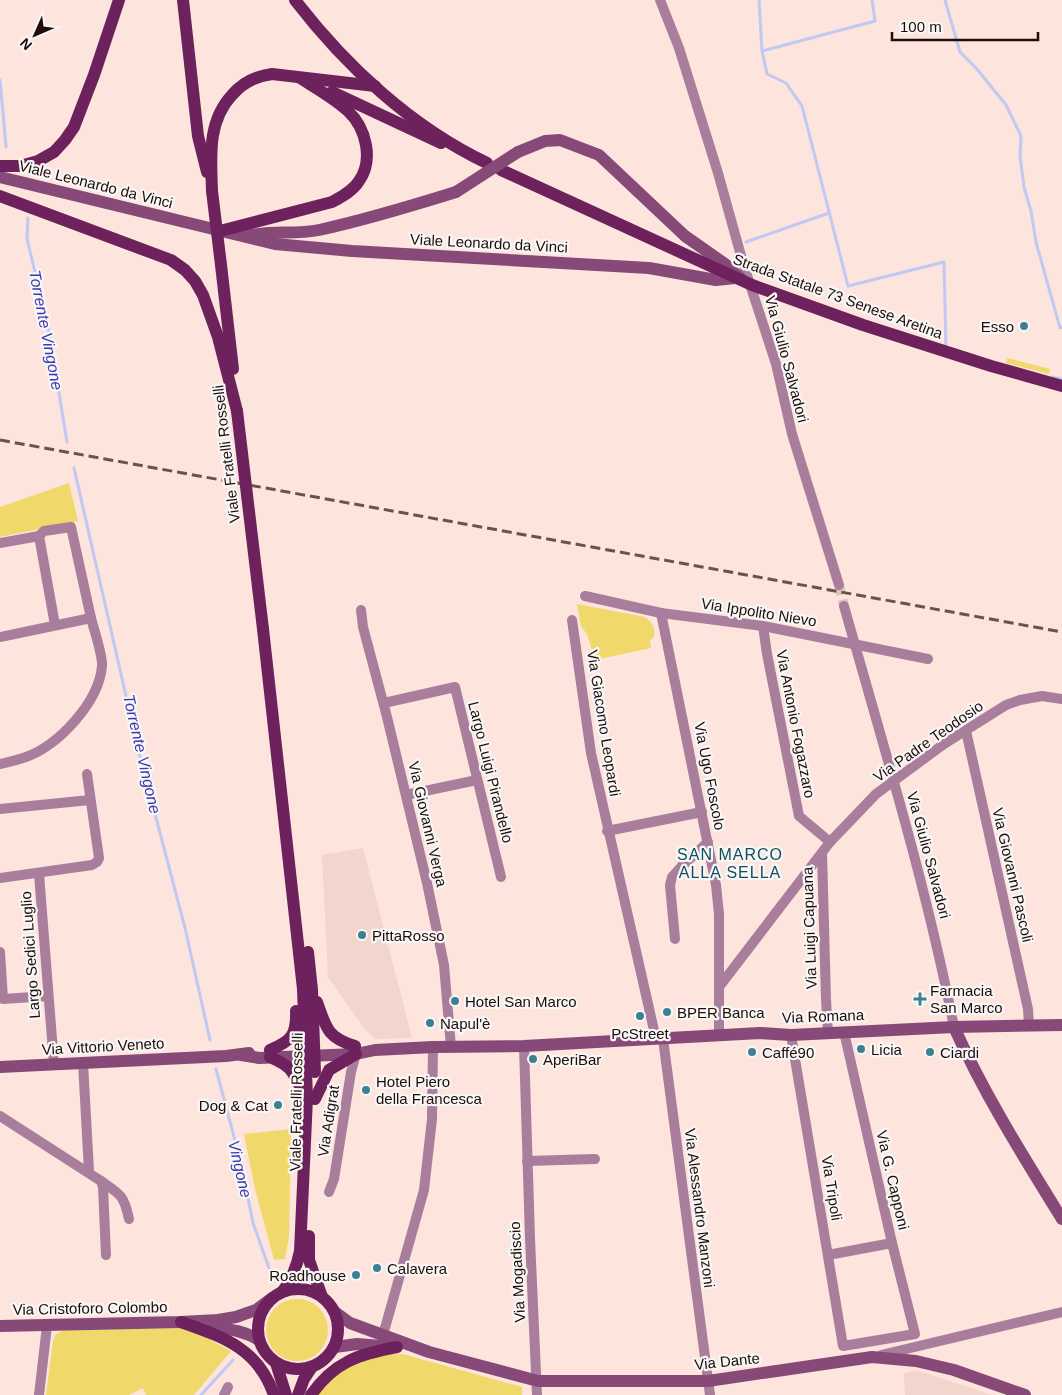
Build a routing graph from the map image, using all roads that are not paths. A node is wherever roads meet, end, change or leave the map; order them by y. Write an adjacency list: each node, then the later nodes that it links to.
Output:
1 (119, 0): 10 (main road)
2 (183, 0): 13 (main road, Viale Fratelli Rosselli)
3 (295, 0): 6 (main road)
4 (660, 0): 17 (street, Via Giulio Salvadori)
5 (300, 78): 6 (main road); 7 (main road); 13 (main road); 15 (main road)
6 (375, 86): 7 (main road); 8 (main road)
7 (358, 104): 8 (main road)
8 (468, 154): 9 (main road)
9 (487, 163)
10 (0, 166)
11 (501, 170): 17 (main road, Strada Statale 73 Senese Aretina)
12 (0, 177): 15 (main road, Viale Leonardo da Vinci)
13 (212, 191): 19 (main road, Viale Fratelli Rosselli, bridge)
14 (0, 196): 19 (main road)
15 (220, 231): 16 (main road, Viale Leonardo da Vinci)
16 (242, 237): 17 (main road, Viale Leonardo da Vinci); 17 (main road, Viale Leonardo da Vinci, bridge)
17 (744, 282): 18 (main road, Strada Statale 73 Senese Aretina); 22 (street, Via Giulio Salvadori)
18 (1062, 386)
19 (237, 411): 52 (main road, Viale Fratelli Rosselli, bridge)
20 (39, 536): 21 (street); 27 (street); 29 (street)
21 (0, 543)
22 (839, 584)
23 (585, 596): 26 (street, Via Ippolito Nievo)
24 (844, 606): 32 (street, Via Giulio Salvadori)
25 (361, 610): 35 (street, Via Giovanni Verga)
26 (661, 613): 30 (street, Via Ippolito Nievo); 44 (street, Via Ugo Foscolo)
27 (91, 618): 29 (street); 37 (street)
28 (572, 620): 45 (street, Via Giacomo Leopardi)
29 (55, 625): 31 (street)
30 (763, 626): 32 (street, Via Ippolito Nievo); 47 (street, Via Antonio Fogazzaro)
31 (0, 637)
32 (855, 643): 33 (street, Via Ippolito Nievo); 40 (street, Via Giulio Salvadori)
33 (928, 659)
34 (1062, 699): 36 (street, Via Padre Teodosio)
35 (384, 703): 39 (street, Largo Luigi Pirandello); 41 (street, Via Giovanni Verga)
36 (966, 731): 40 (street, Via Padre Teodosio); 59 (street, Via Giovanni Pascoli)
37 (0, 764)
38 (87, 774): 42 (street)
39 (477, 780): 41 (street); 50 (street, Largo Luigi Pirandello)
40 (894, 782): 47 (street, Via Padre Teodosio); 61 (street, Via Giulio Salvadori)
41 (406, 796): 69 (street, Via Giovanni Verga)
42 (90, 800): 43 (street); 49 (street)
43 (0, 809)
44 (702, 812): 45 (street); 46 (street, Via Ugo Foscolo)
45 (607, 831): 66 (street, Via Giacomo Leopardi)
46 (708, 842): 54 (street); 56 (street, Via Ugo Foscolo)
47 (830, 842): 48 (street, Via Padre Teodosio)
48 (822, 853): 56 (street, Via Padre Teodosio); 63 (street, Via Luigi Capuana)
49 (39, 874): 51 (street); 58 (street, Largo Sedici Luglio)
50 (501, 877)
51 (0, 878)
52 (295, 906): 53 (main road, Viale Fratelli Rosselli); 57 (main road, Viale Fratelli Rosselli)
53 (297, 932): 71 (main road, Viale Fratelli Rosselli); 72 (main road)
54 (675, 939)
55 (0, 952): 58 (street)
56 (719, 987): 65 (street, Via Ugo Foscolo)
57 (312, 990): 70 (main road); 71 (main road, Viale Fratelli Rosselli)
58 (48, 996): 75 (street, Largo Sedici Luglio)
59 (1029, 1025): 60 (main road, Via Romana); 61 (main road, Via Romana)
60 (1062, 1025)
61 (954, 1027): 62 (main road, Via Romana); 85 (main road)
62 (844, 1032): 63 (main road, Via Romana); 86 (street, Via G. Capponi)
63 (828, 1033): 64 (main road, Via Romana)
64 (791, 1035): 65 (main road, Via Romana); 88 (street, Via Tripoli)
65 (719, 1036): 66 (main road, Via Romana)
66 (659, 1039): 67 (main road, Via Romana); 106 (street, Via Alessandro Manzoni)
67 (524, 1046): 69 (main road, Via Romana); 80 (street, Via Mogadiscio)
68 (433, 1047): 69 (main road, Via Romana); 70 (main road, Via Romana); 96 (street)
69 (451, 1047)
70 (355, 1050): 71 (main road, Via Romana); 77 (main road); 83 (street, Via Adigrat)
71 (310, 1052): 72 (main road, Via Romana); 77 (main road, Viale Fratelli Rosselli)
72 (270, 1053): 73 (main road, Via Romana); 77 (main road)
73 (226, 1056): 74 (main road, Via Vittorio Veneto)
74 (83, 1063): 75 (main road, Via Vittorio Veneto); 81 (street)
75 (54, 1064): 76 (main road, Via Vittorio Veneto)
76 (0, 1067)
77 (311, 1099): 89 (main road, Viale Fratelli Rosselli); 90 (main road, Viale Fratelli Rosselli)
78 (0, 1116): 81 (street)
79 (595, 1159): 80 (street)
80 (527, 1161): 105 (street, Via Mogadiscio)
81 (89, 1171): 82 (street)
82 (101, 1181): 84 (street); 87 (street)
83 (329, 1192)
84 (129, 1219)
85 (1062, 1219)
86 (892, 1243): 88 (street); 98 (street, Via G. Capponi)
87 (106, 1255)
88 (828, 1255): 98 (street, Via Tripoli)
89 (277, 1295): 90 (main road); 93 (main road, Via Cristoforo Colombo); 97 (main road)
90 (322, 1297): 91 (main road)
91 (335, 1312): 96 (main road, Via Dante); 99 (main road)
92 (1062, 1312): 102 (street)
93 (181, 1322): 95 (main road, Via Cristoforo Colombo); 97 (main road, Via Cristoforo Colombo); 108 (main road)
94 (0, 1326): 95 (main road, Via Cristoforo Colombo)
95 (47, 1326): 107 (street)
96 (383, 1335): 101 (main road, Via Dante)
97 (260, 1340): 103 (main road)
98 (843, 1346)
99 (335, 1347): 100 (main road, Via Dante); 104 (main road)
100 (398, 1347): 101 (main road, Via Dante); 111 (main road)
101 (429, 1352): 105 (main road, Via Dante)
102 (872, 1357): 106 (main road, Via Dante); 114 (main road, Via Dante)
103 (276, 1363): 104 (main road); 109 (main road)
104 (312, 1367): 110 (main road)
105 (538, 1381): 106 (main road, Via Dante); 112 (street, Via Mogadiscio)
106 (708, 1381): 113 (street, Via Alessandro Manzoni)
107 (39, 1395)
108 (274, 1395)
109 (286, 1395)
110 (298, 1395)
111 (311, 1395)
112 (537, 1395)
113 (710, 1395)
114 (1025, 1395)

